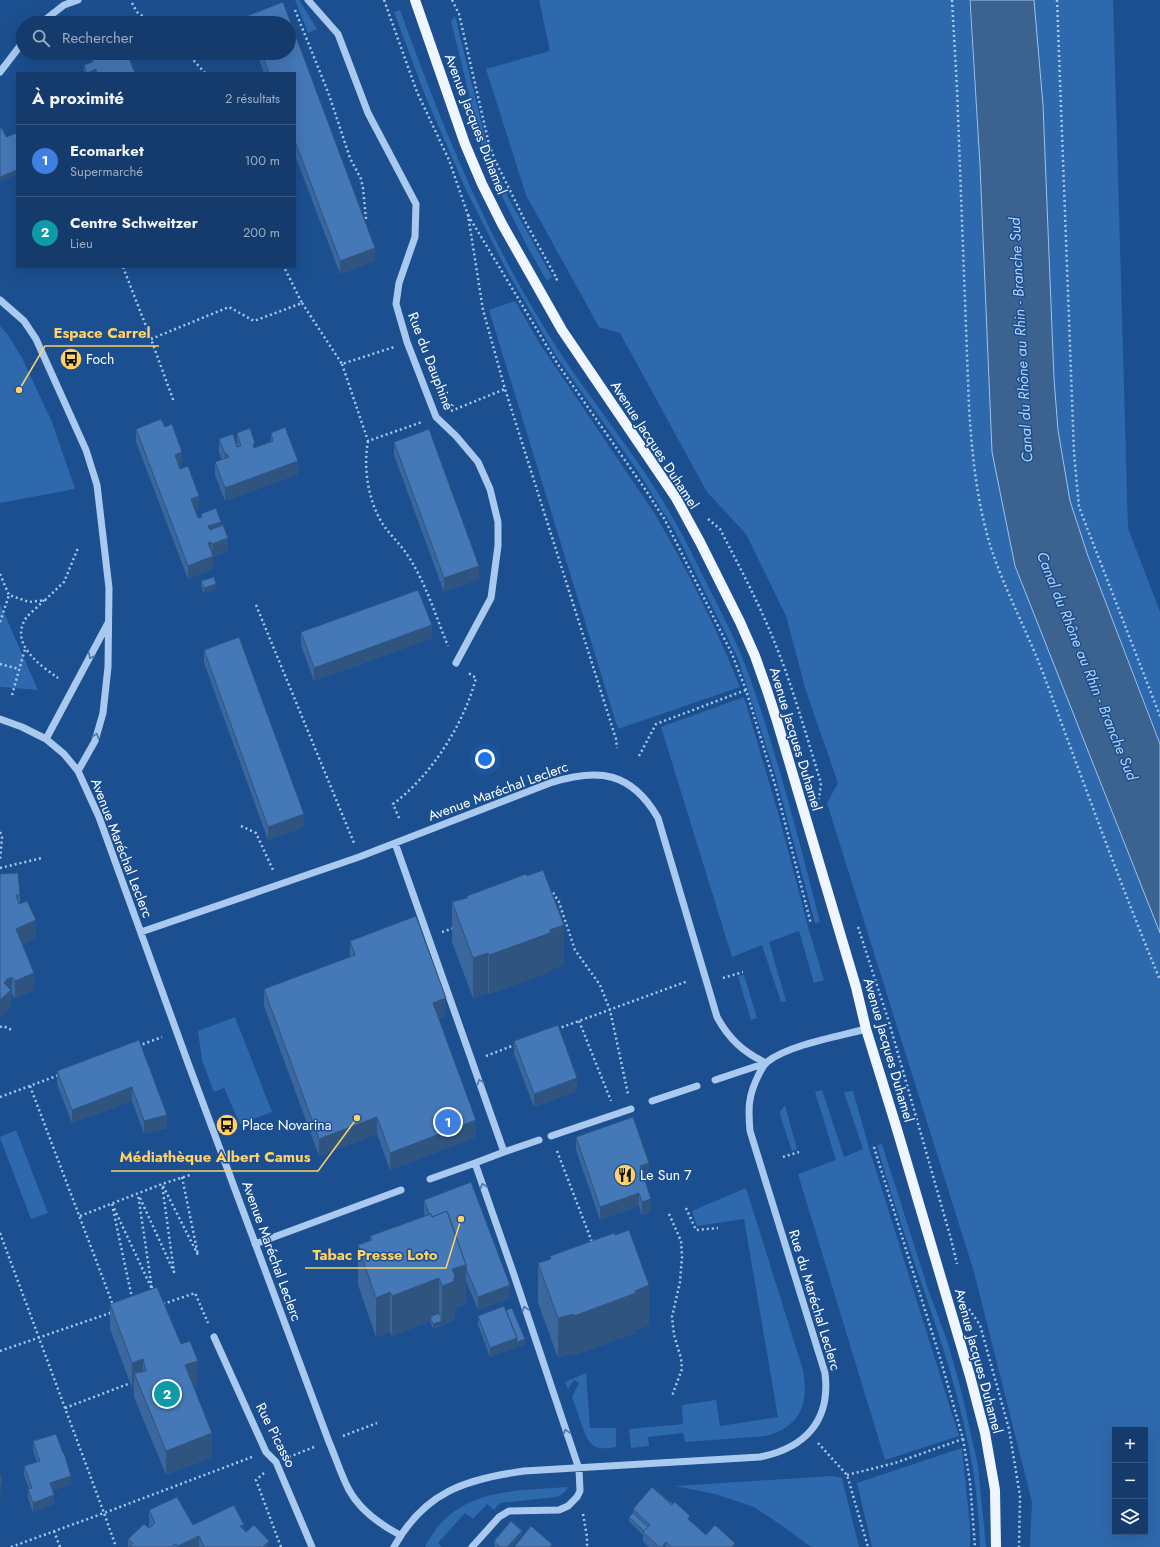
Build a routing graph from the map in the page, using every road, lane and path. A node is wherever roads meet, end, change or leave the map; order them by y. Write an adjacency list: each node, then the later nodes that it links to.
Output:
1 (78, 0): 9 (street)
2 (308, 0): 22 (street, Rue du Dauphiné)
3 (384, 0): 15 (path)
4 (415, 0): 69 (main road, Avenue Jacques Duhamel)
5 (952, 0): 64 (path)
6 (1057, 0): 42 (path)
7 (132, 3): 10 (path)
8 (293, 7): 16 (path)
9 (49, 16)
10 (143, 16)
11 (16, 51): 13 (street)
12 (193, 60): 14 (path)
13 (0, 72)
14 (204, 72)
15 (468, 215): 24 (path); 40 (path)
16 (366, 218)
17 (123, 268): 21 (path)
18 (284, 268): 20 (path)
19 (0, 300): 33 (street)
20 (302, 303): 21 (path); 23 (path)
21 (152, 339): 25 (path)
22 (407, 342): 23 (path); 26 (street, Rue du Dauphiné)
23 (342, 364): 27 (path)
24 (505, 389): 26 (path); 45 (path)
25 (174, 402)
26 (436, 417): 27 (path); 36 (street, Rue du Dauphiné)
27 (368, 441): 36 (path)
28 (78, 548): 31 (path)
29 (0, 574): 30 (path)
30 (9, 595): 31 (path); 34 (path)
31 (44, 600): 35 (path)
32 (256, 605): 51 (path)
33 (109, 621): 44 (street, one-way to 44); 47 (street, one-way to 33)
34 (0, 622)
35 (25, 649): 38 (path); 39 (path)
36 (456, 663): 48 (path)
37 (0, 664): 38 (path)
38 (19, 669): 41 (path)
39 (58, 678)
40 (746, 690): 46 (path); 58 (path)
41 (12, 695)
42 (1160, 716)
43 (0, 719): 44 (street, Avenue Maréchal Leclerc)
44 (46, 739): 47 (street, Avenue Maréchal Leclerc)
45 (617, 748)
46 (639, 756)
47 (78, 771): 60 (street, Avenue Maréchal Leclerc)
48 (398, 818)
49 (241, 826): 56 (path)
50 (0, 832): 54 (path)
51 (352, 837)
52 (395, 843): 56 (street, Avenue Maréchal Leclerc); 61 (street); 76 (street, Avenue Maréchal Leclerc)
53 (42, 858): 55 (path)
54 (0, 860)
55 (0, 868)
56 (279, 884): 60 (street, Avenue Maréchal Leclerc)
57 (545, 893): 66 (path)
58 (811, 924)
59 (458, 926): 61 (path)
60 (141, 932): 105 (street, Avenue Maréchal Leclerc)
61 (429, 937): 75 (street)
62 (743, 972): 63 (path)
63 (723, 978)
64 (1160, 980)
65 (688, 981): 66 (path)
66 (610, 1010): 67 (path); 83 (path)
67 (580, 1021): 71 (path); 84 (path)
68 (0, 1026): 70 (path)
69 (866, 1029): 76 (street); 137 (main road, Avenue Jacques Duhamel)
70 (12, 1030)
71 (552, 1031)
72 (164, 1036): 74 (path)
73 (523, 1042): 75 (path)
74 (134, 1047)
75 (472, 1061): 88 (street, one-way to 75)
76 (766, 1062): 78 (street); 115 (street, Rue du Maréchal Leclerc)
77 (60, 1075): 79 (path)
78 (715, 1080)
79 (30, 1086): 81 (path); 101 (path)
80 (697, 1086): 82 (street)
81 (0, 1097)
82 (652, 1101)
83 (631, 1109): 84 (street)
84 (616, 1114): 85 (street)
85 (551, 1136): 104 (path)
86 (539, 1140): 88 (street)
87 (873, 1144): 117 (path)
88 (504, 1152): 91 (street)
89 (798, 1152): 90 (path)
90 (783, 1157)
91 (475, 1163): 94 (street); 121 (street, one-way to 91)
92 (190, 1175): 93 (path)
93 (182, 1177): 95 (path); 95 (path)
94 (430, 1179)
95 (162, 1184): 97 (path); 97 (path)
96 (401, 1190): 105 (street)
97 (138, 1194): 98 (path); 98 (path)
98 (112, 1204): 101 (path); 106 (path)
99 (686, 1208): 102 (path)
100 (669, 1214): 112 (path)
101 (80, 1216): 108 (path)
102 (718, 1228)
103 (0, 1233): 108 (path)
104 (592, 1242)
105 (255, 1244): 126 (street, Avenue Maréchal Leclerc)
106 (132, 1299)
107 (158, 1306): 109 (path)
108 (38, 1337): 110 (path); 113 (path)
109 (214, 1337): 119 (street, Rue Picasso)
110 (0, 1351)
111 (128, 1384): 113 (path)
112 (672, 1396)
113 (65, 1408): 124 (path)
114 (377, 1423): 116 (path)
115 (810, 1434): 121 (street, Rue du Maréchal Leclerc); 122 (path)
116 (342, 1436)
117 (963, 1439): 122 (path); 136 (path)
118 (316, 1446): 120 (path)
119 (266, 1452): 120 (street, Rue Picasso); 124 (path)
120 (276, 1462): 130 (path); 131 (street, Rue Picasso)
121 (578, 1469): 123 (street); 126 (street, Rue du Maréchal Leclerc)
122 (847, 1475): 135 (path)
123 (574, 1501): 133 (street); 134 (path)
124 (104, 1513): 125 (path); 129 (path)
125 (54, 1531): 127 (path); 128 (path)
126 (400, 1535): 132 (street, Rue du Maréchal Leclerc)
127 (11, 1547)
128 (60, 1547)
129 (116, 1547)
130 (281, 1547)
131 (312, 1547)
132 (394, 1547)
133 (472, 1547)
134 (587, 1547)
135 (868, 1547)
136 (975, 1547)
137 (996, 1547)

